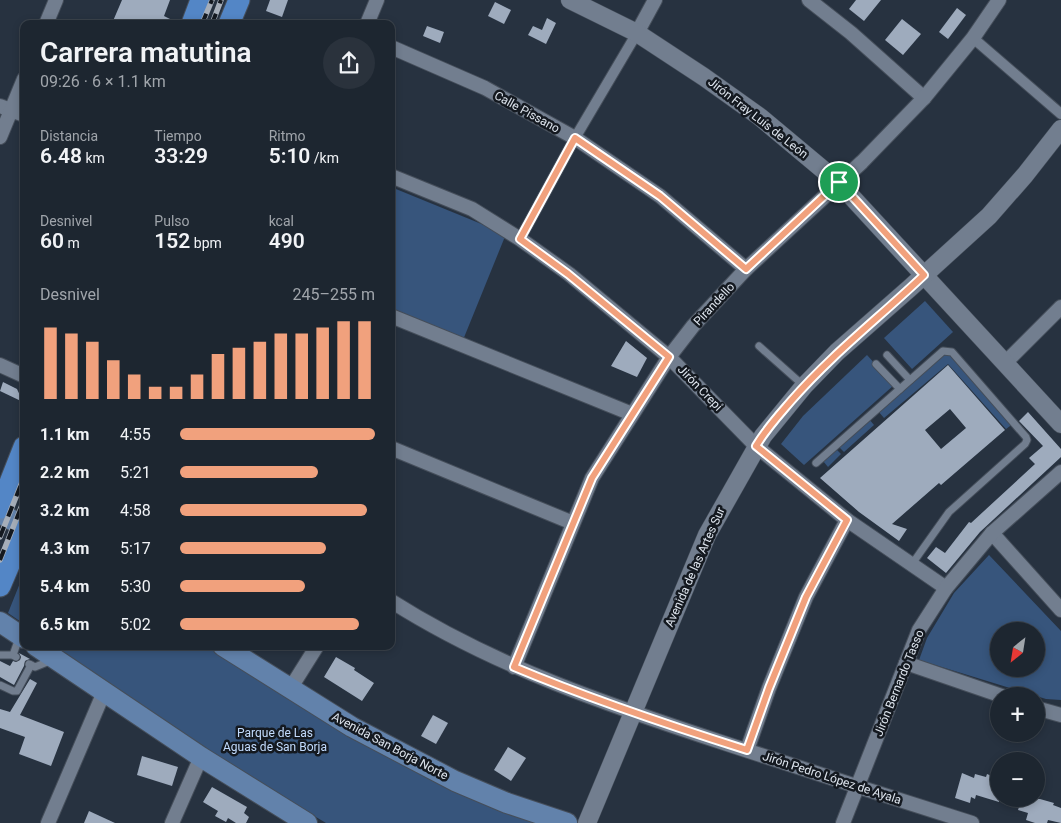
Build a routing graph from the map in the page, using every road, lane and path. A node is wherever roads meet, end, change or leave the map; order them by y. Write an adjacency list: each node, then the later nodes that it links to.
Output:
1 (201, 0): 10 (main road)
2 (238, 0): 11 (main road)
3 (377, 0): 12 (street)
4 (570, 0): 13 (street, Jirón Fray Luís de León)
5 (656, 0): 13 (street)
6 (809, 0): 17 (street)
7 (51, 2): 9 (street)
8 (994, 2): 14 (street, Pirandello)
9 (47, 20)
10 (194, 20)
11 (230, 20)
12 (369, 20)
13 (637, 33): 22 (street); 24 (street, Jirón Fray Luís de León)
14 (973, 38): 17 (street, Pirandello); 19 (street)
15 (395, 50): 22 (street, Calle Pissano)
16 (20, 89): 18 (street)
17 (924, 98): 24 (street, Pirandello)
18 (12, 110): 21 (street)
19 (1061, 114)
20 (1061, 129): 27 (street, Avenida de las Artes Sur)
21 (0, 137)
22 (575, 138): 25 (street); 26 (street, Calle Pissano)
23 (395, 178): 25 (street, Jirón Crepi)
24 (839, 182): 26 (street, Pirandello); 27 (street, Jirón Fray Luís de León)
25 (520, 239): 32 (street, Jirón Crepi)
26 (746, 269): 32 (street, Pirandello)
27 (924, 275): 33 (street, Jirón Fray Luís de León); 38 (street, Avenida de las Artes Sur)
28 (1061, 307): 33 (street)
29 (395, 318): 40 (street)
30 (758, 346): 38 (lane)
31 (887, 355): 37 (lane)
32 (669, 357): 40 (street, Pirandello); 42 (street, Jirón Crepi)
33 (1005, 363): 41 (street, Jirón Fray Luís de León)
34 (876, 364): 39 (lane)
35 (0, 365): 36 (street)
36 (20, 374)
37 (910, 380): 39 (lane); 54 (lane)
38 (804, 386): 42 (street, Avenida de las Artes Sur)
39 (900, 389): 45 (lane)
40 (632, 414): 50 (street, Pirandello)
41 (1061, 424)
42 (756, 446): 49 (street, Jirón Crepi); 72 (street, Avenida de las Artes Sur)
43 (395, 450): 50 (street)
44 (20, 457): 47 (main road)
45 (816, 463)
46 (1061, 472): 52 (street, Jirón Bernardo Tasso)
47 (0, 508)
48 (0, 513): 51 (main road)
49 (847, 520): 54 (street, Jirón Crepi); 74 (street)
50 (573, 523): 66 (street, Pirandello)
51 (20, 526)
52 (992, 533): 56 (street, Jirón Bernardo Tasso); 58 (street)
53 (20, 538): 55 (main road)
54 (912, 564): 56 (street, Jirón Crepi)
55 (0, 586)
56 (946, 588): 65 (street, Jirón Bernardo Tasso)
57 (395, 603): 66 (street, Jirón Pedro López de Ayala)
58 (1061, 610)
59 (0, 622): 60 (main road)
60 (20, 642)
61 (28, 650): 64 (lane); 67 (lane); 69 (main road)
62 (229, 650): 68 (main road, Avenida San Borja Norte)
63 (314, 650): 68 (street)
64 (0, 654)
65 (906, 663): 70 (street); 76 (street, Jirón Bernardo Tasso)
66 (514, 667): 72 (street, Jirón Pedro López de Ayala)
67 (0, 685)
68 (290, 689): 80 (main road, Avenida San Borja Norte)
69 (104, 692): 75 (main road); 77 (street)
70 (990, 692)
71 (1045, 711): 73 (street)
72 (634, 714): 74 (street, Jirón Pedro López de Ayala); 81 (street, Avenida de las Artes Sur)
73 (1061, 715)
74 (747, 750): 76 (street, Jirón Pedro López de Ayala)
75 (200, 757): 78 (street); 79 (main road)
76 (857, 786): 82 (street, Jirón Bernardo Tasso); 83 (street, Jirón Pedro López de Ayala)
77 (48, 823)
78 (172, 823)
79 (307, 823)
80 (567, 823)
81 (587, 823)
82 (843, 823)
83 (972, 823)

